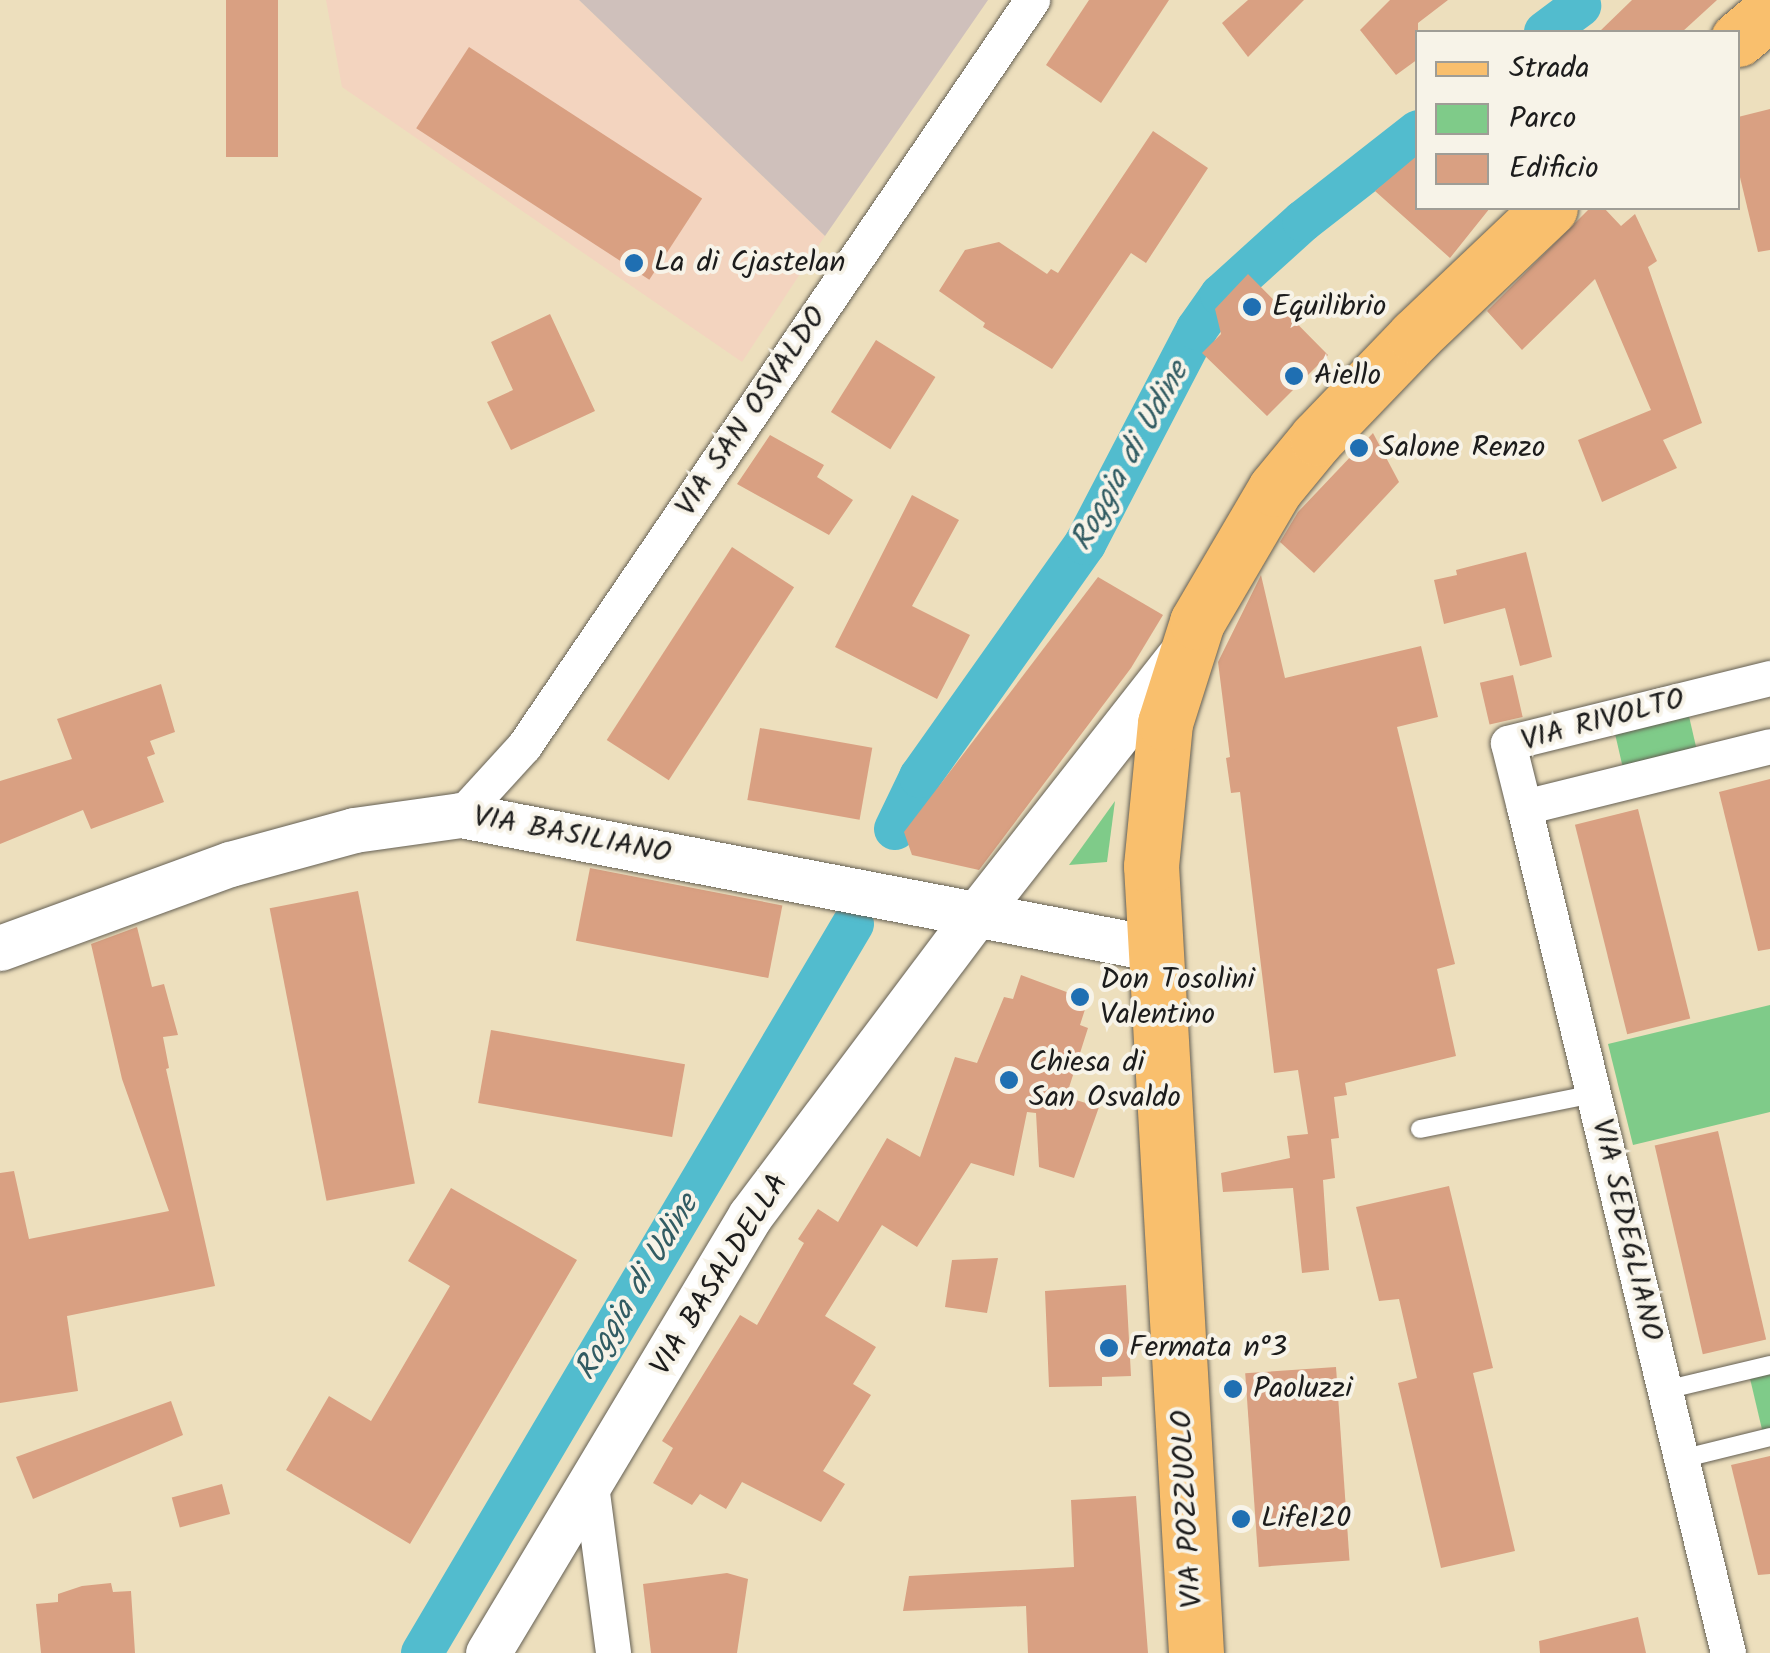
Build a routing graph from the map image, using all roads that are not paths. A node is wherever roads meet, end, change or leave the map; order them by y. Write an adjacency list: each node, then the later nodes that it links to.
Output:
1 (1032, 0): 9 (street, VIA SAN OSVALDO)
2 (1770, 12): 3 (main road)
3 (1740, 38)
4 (1548, 210): 5 (main road, VIA POZZUOLO)
5 (1186, 649): 10 (street, VIA POZZUOLO); 12 (main road, VIA POZZUOLO)
6 (1770, 678): 8 (street, VIA RIVOLTO)
7 (1770, 746): 8 (street, VIA RIVOLTO)
8 (1524, 807): 13 (street, VIA SEDEGLIANO)
9 (461, 815): 10 (street, VIA BASILIANO); 11 (street, VIA BASILIANO)
10 (977, 914): 12 (street, VIA BASILIANO); 19 (street, VIA BASALDELLA)
11 (0, 948)
12 (1156, 949): 22 (main road, VIA POZZUOLO)
13 (1594, 1094): 14 (lane); 16 (street, VIA SEDEGLIANO)
14 (1420, 1129)
15 (1770, 1365): 16 (lane)
16 (1665, 1390): 18 (street, VIA SEDEGLIANO)
17 (1770, 1437): 18 (lane)
18 (1682, 1458): 23 (street, VIA SEDEGLIANO)
19 (591, 1484): 20 (street, VIA BASALDELLA); 21 (street)
20 (488, 1653)
21 (613, 1653)
22 (1196, 1653)
23 (1728, 1653)

